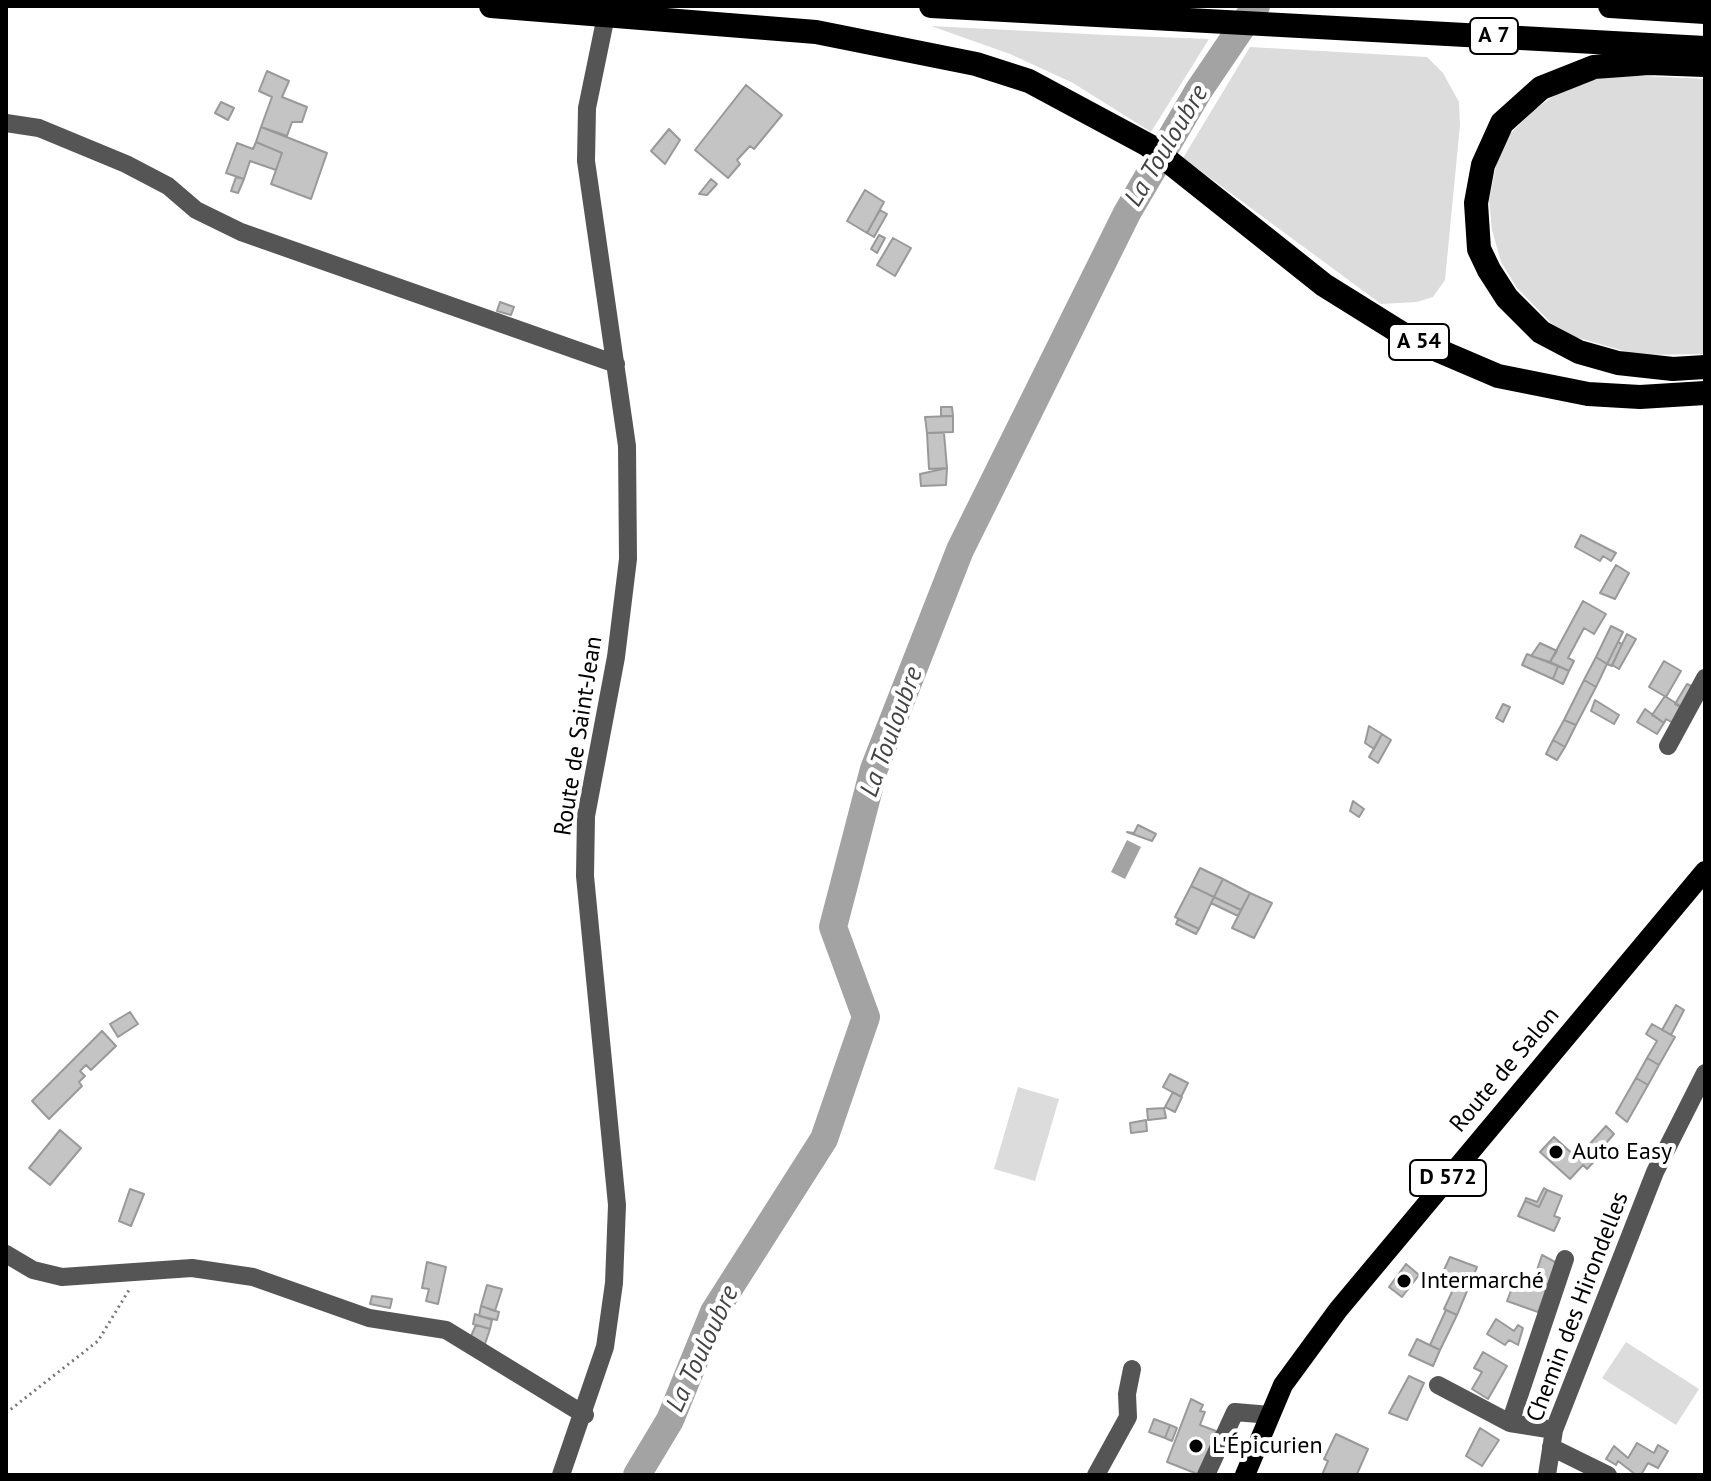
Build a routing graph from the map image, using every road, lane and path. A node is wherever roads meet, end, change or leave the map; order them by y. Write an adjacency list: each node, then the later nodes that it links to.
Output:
1 (491, 6): 11 (highway, A 54)
2 (608, 6): 9 (street, Route de Saint-Jean)
3 (931, 6): 6 (highway, A 7)
4 (1610, 6): 5 (highway)
5 (1705, 12)
6 (1705, 48)
7 (1705, 65): 10 (highway)
8 (6, 123): 9 (street)
9 (616, 364): 22 (street, Route de Saint-Jean)
10 (1705, 367)
11 (1705, 393)
12 (1705, 678): 13 (street)
13 (1668, 746)
14 (1705, 871): 23 (main road, Route de Salon / D 572)
15 (1705, 1073): 25 (street, Chemin des Hirondelles)
16 (6, 1254): 18 (street)
17 (1565, 1259): 24 (street)
18 (141, 1269): 21 (path); 22 (street)
19 (1132, 1369): 27 (street)
20 (1438, 1385): 24 (street)
21 (6, 1413)
22 (585, 1415): 26 (street, Route de Saint-Jean)
23 (1270, 1415): 28 (street); 29 (main road, Route de Salon / D 572)
24 (1510, 1423): 25 (street)
25 (1553, 1439): 30 (street, Chemin des Hirondelles); 31 (street)
26 (561, 1475)
27 (1096, 1475)
28 (1206, 1475)
29 (1245, 1475)
30 (1547, 1475)
31 (1608, 1475)

